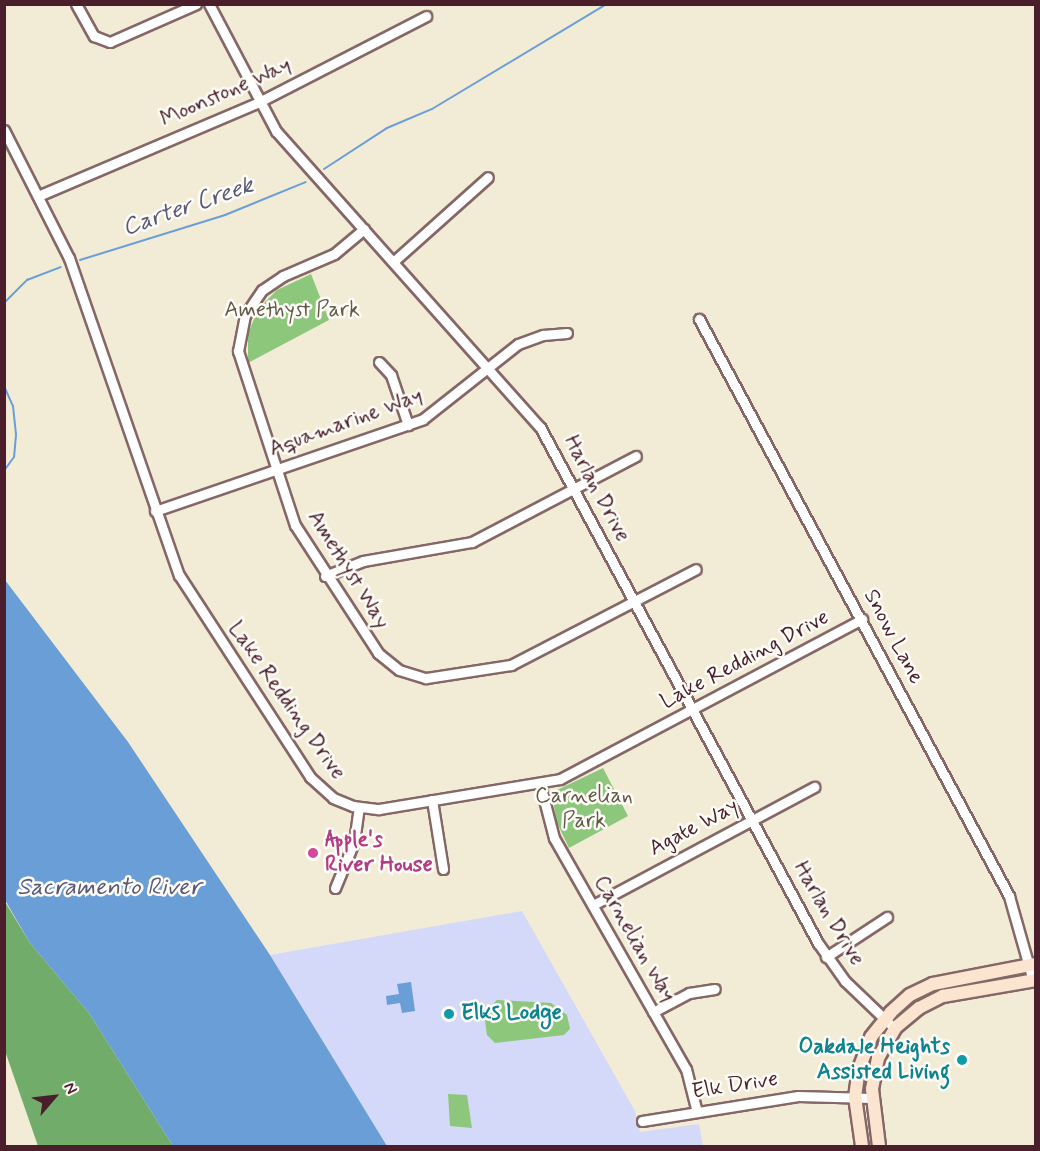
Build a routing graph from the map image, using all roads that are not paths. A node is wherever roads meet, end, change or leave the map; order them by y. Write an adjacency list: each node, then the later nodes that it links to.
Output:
1 (76, 4): 2 (street)
2 (196, 4)
3 (209, 4): 5 (street, Harlan Drive)
4 (426, 16): 5 (street, Moonstone Way)
5 (259, 102): 8 (street, Moonstone Way); 9 (street, Harlan Drive)
6 (4, 130): 8 (street, Lake Redding Drive)
7 (488, 177): 10 (street)
8 (38, 196): 19 (street, Lake Redding Drive)
9 (364, 229): 10 (street, Harlan Drive); 17 (street, Amethyst Way)
10 (393, 262): 14 (street, Harlan Drive)
11 (699, 319): 23 (street, Snow Lane)
12 (567, 333): 14 (street, Aquamarine Way)
13 (379, 362): 15 (street)
14 (488, 367): 15 (street, Aquamarine Way); 18 (street, Harlan Drive)
15 (408, 425): 17 (street, Aquamarine Way)
16 (636, 456): 18 (street)
17 (276, 469): 19 (street, Aquamarine Way); 21 (street, Amethyst Way)
18 (574, 489): 21 (street); 22 (street, Harlan Drive)
19 (155, 511): 28 (street, Lake Redding Drive)
20 (696, 569): 22 (street, Amethyst Way)
21 (325, 576): 22 (street, Amethyst Way)
22 (635, 602): 24 (street, Harlan Drive)
23 (862, 619): 24 (street, Lake Redding Drive); 35 (street, Snow Lane)
24 (693, 710): 25 (street, Lake Redding Drive); 29 (street, Harlan Drive)
25 (540, 783): 27 (street, Lake Redding Drive); 32 (street, Carnelian Way)
26 (814, 787): 29 (street, Agate Way)
27 (432, 800): 28 (street, Lake Redding Drive); 30 (street)
28 (359, 807): 31 (street)
29 (751, 819): 32 (street, Agate Way); 34 (street, Harlan Drive)
30 (443, 869)
31 (335, 888)
32 (592, 905): 38 (street, Carnelian Way)
33 (887, 917): 34 (street)
34 (825, 957): 39 (street, Harlan Drive)
35 (1033, 964): 36 (street, Snow Lane); 39 (main road)
36 (1034, 981): 40 (main road)
37 (715, 990): 38 (street)
38 (653, 1012): 43 (street, Carnelian Way)
39 (885, 1018): 40 (street, Harlan Drive); 41 (main road)
40 (895, 1028): 42 (main road)
41 (855, 1097): 42 (street, Elk Drive); 43 (street, Elk Drive); 45 (main road)
42 (871, 1098): 46 (main road)
43 (698, 1112): 44 (street, Elk Drive)
44 (642, 1121)
45 (862, 1146)
46 (879, 1146)

